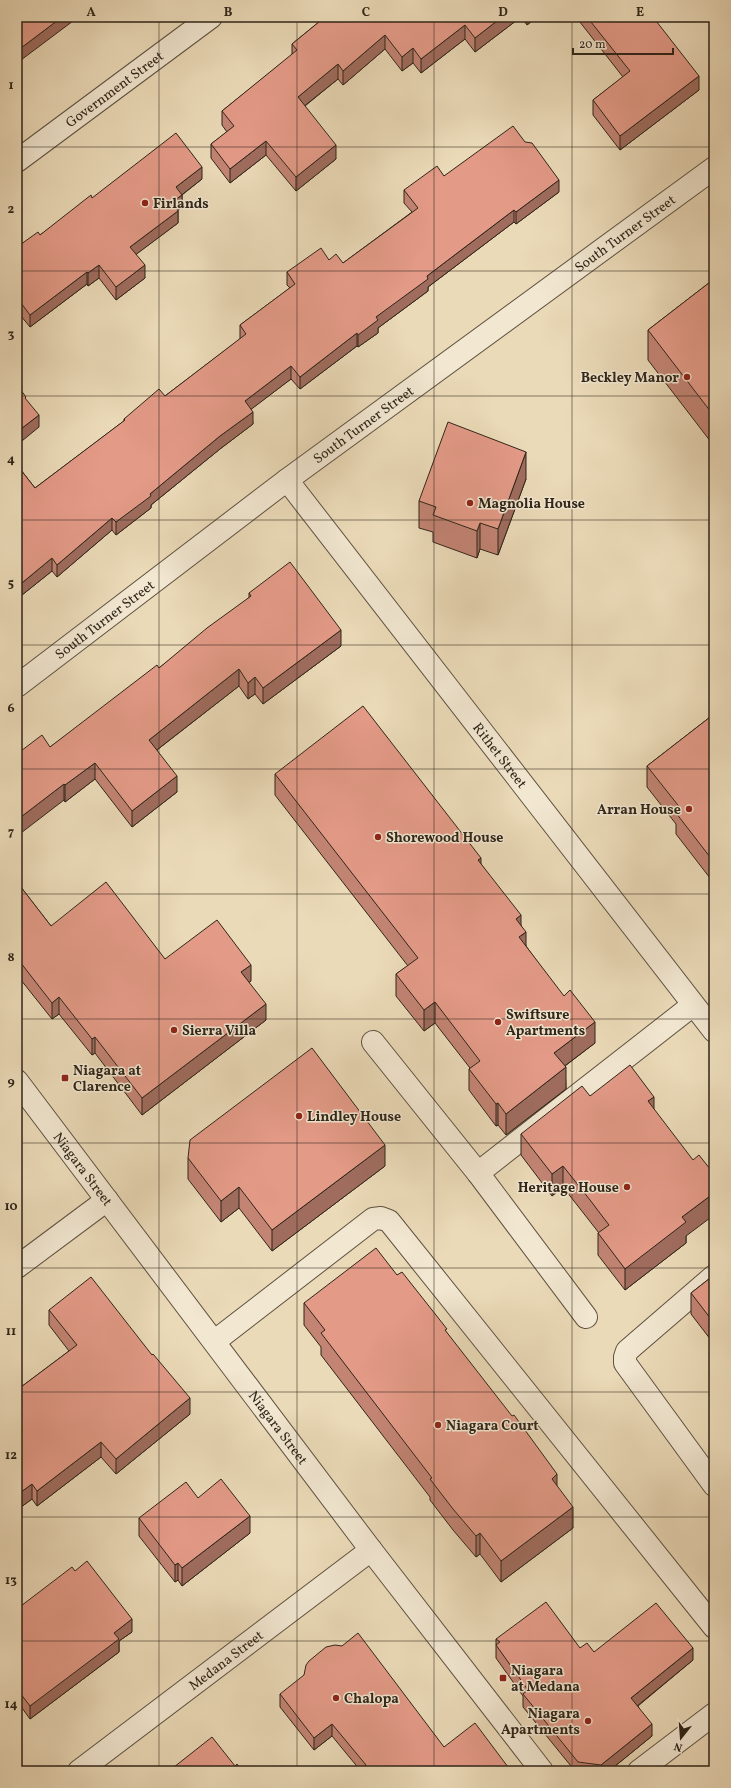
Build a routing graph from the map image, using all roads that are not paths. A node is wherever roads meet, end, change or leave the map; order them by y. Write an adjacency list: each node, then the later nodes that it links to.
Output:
1 (211, 17): 2 (street, Government Street)
2 (17, 161)
3 (714, 168): 4 (street, South Turner Street)
4 (287, 480): 5 (street, South Turner Street); 6 (street, Rithet Street)
5 (17, 686)
6 (693, 1005): 7 (street, Rithet Street); 10 (street)
7 (714, 1031)
8 (373, 1042): 10 (street)
9 (17, 1081): 11 (street, Niagara Street)
10 (478, 1173): 14 (street)
11 (107, 1200): 12 (street); 15 (street, Niagara Street)
12 (17, 1267)
13 (714, 1276): 16 (street)
14 (586, 1317)
15 (214, 1341): 17 (street, Niagara Street); 18 (street)
16 (714, 1485)
17 (371, 1550): 20 (street, Medana Street); 21 (street, Niagara Street)
18 (714, 1627)
19 (714, 1714): 22 (street)
20 (80, 1771)
21 (542, 1771)
22 (639, 1771)

